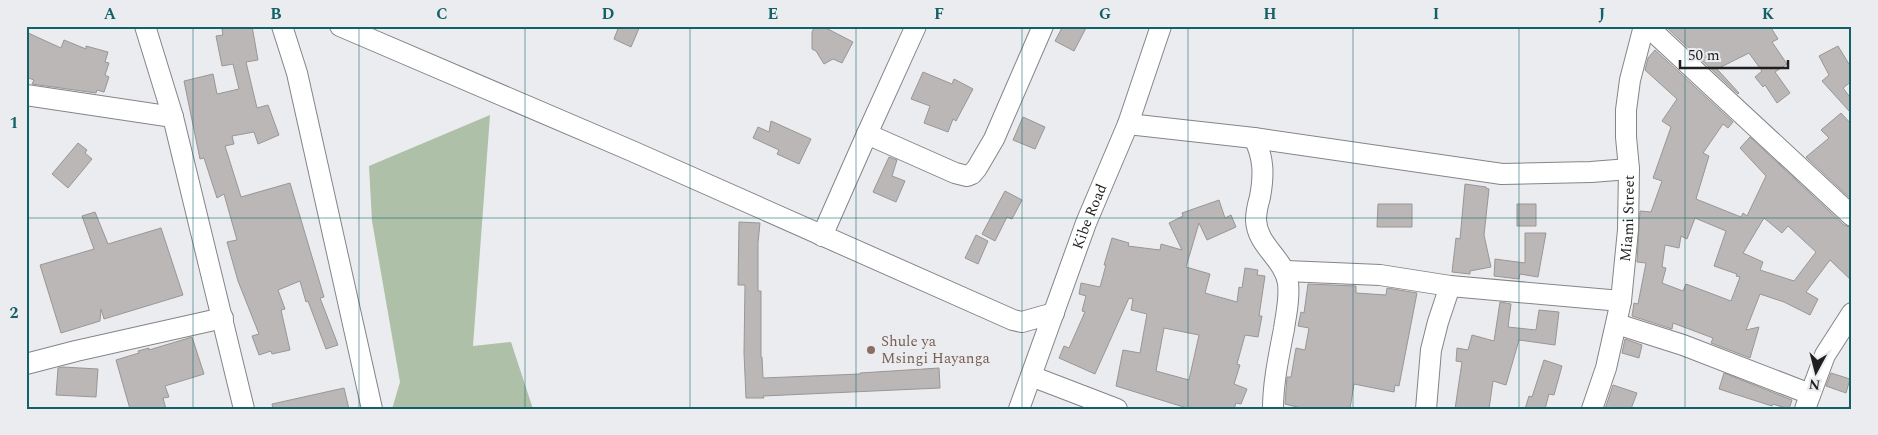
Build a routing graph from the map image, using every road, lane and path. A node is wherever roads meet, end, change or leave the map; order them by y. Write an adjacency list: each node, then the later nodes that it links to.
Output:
1 (145, 26): 10 (street)
2 (282, 26): 28 (street)
3 (340, 26): 16 (street)
4 (916, 26): 12 (street)
5 (1043, 26): 12 (street)
6 (1161, 26): 11 (street, Kibe Road)
7 (1644, 26): 14 (street, Miami Street)
8 (1647, 26): 15 (street)
9 (26, 96): 10 (street)
10 (173, 117): 22 (street)
11 (1128, 124): 13 (street); 20 (street, Kibe Road)
12 (867, 134): 16 (street)
13 (1254, 138): 14 (street); 17 (street)
14 (1629, 169): 19 (street, Miami Street)
15 (1852, 216)
16 (822, 236): 20 (street)
17 (1286, 271): 18 (street); 31 (street)
18 (1450, 286): 19 (street); 32 (street)
19 (1622, 301): 23 (street, Miami Street)
20 (1054, 313): 25 (street, Kibe Road)
21 (1852, 313): 26 (street)
22 (223, 318): 24 (street); 27 (street)
23 (1617, 324): 26 (street); 33 (street, Miami Street)
24 (26, 364)
25 (1031, 376): 29 (street, Kibe Road); 30 (street)
26 (1808, 402)
27 (244, 409)
28 (372, 409)
29 (1020, 409)
30 (1117, 409)
31 (1274, 409)
32 (1426, 409)
33 (1592, 409)

